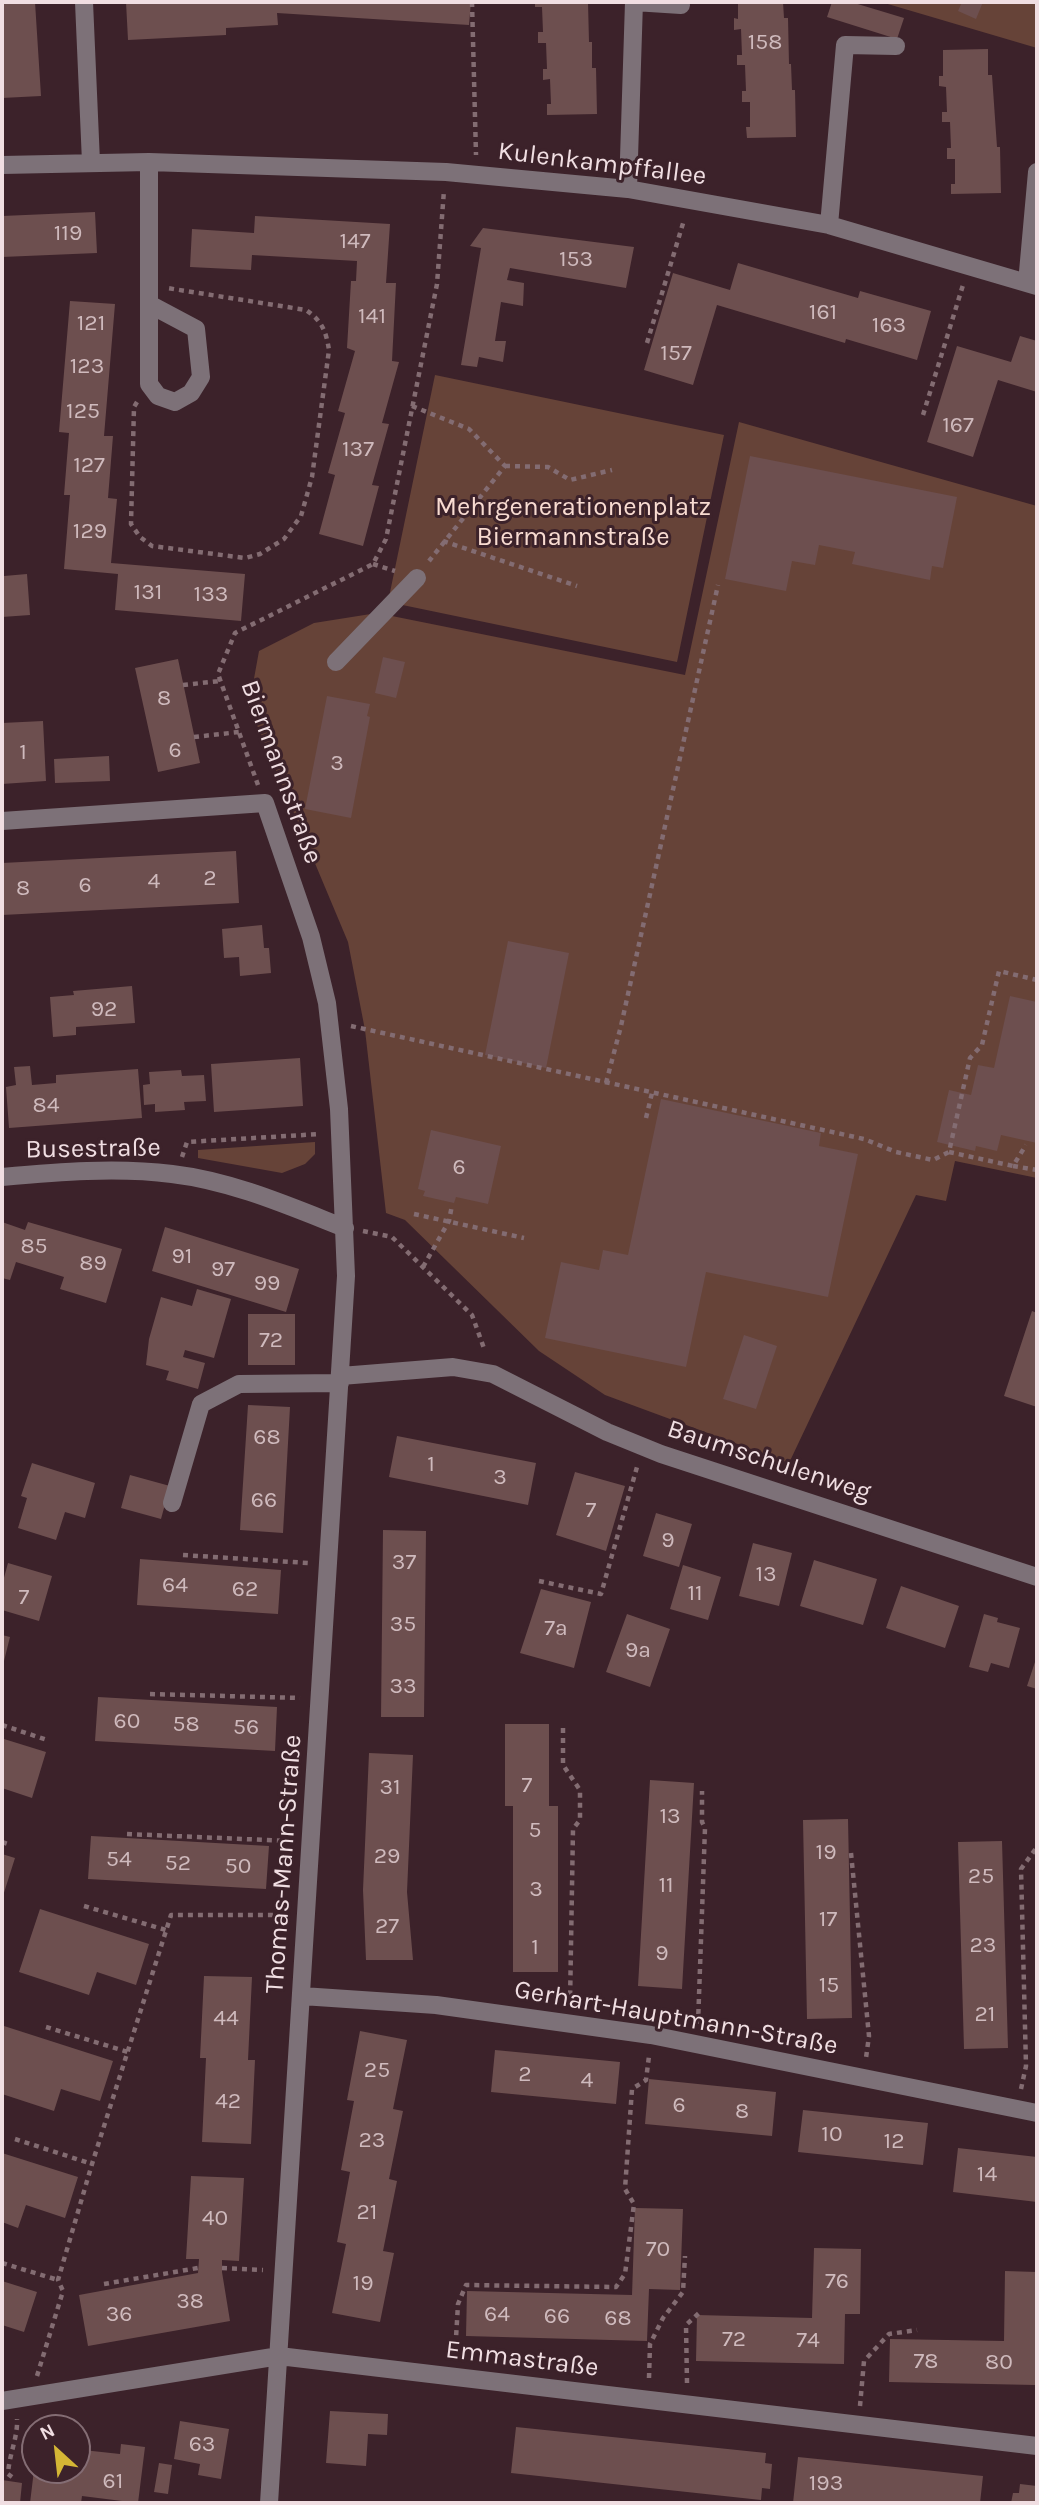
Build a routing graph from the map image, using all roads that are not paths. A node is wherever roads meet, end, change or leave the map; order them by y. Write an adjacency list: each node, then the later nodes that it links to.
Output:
1 (84, 2): 4 (street)
2 (681, 5): 8 (street)
3 (896, 47): 9 (street)
4 (91, 162): 5 (street, Kulenkampffallee); 6 (street, Kulenkampffallee)
5 (149, 162): 8 (street, Kulenkampffallee); 11 (street)
6 (2, 165)
7 (1037, 172): 10 (street)
8 (628, 189): 9 (street, Kulenkampffallee)
9 (829, 225): 10 (street, Kulenkampffallee)
10 (1032, 285)
11 (149, 295): 11 (street)
12 (417, 578): 13 (street)
13 (336, 662)
14 (2, 821): 16 (street, Biermannstraße)
15 (2, 1177): 16 (street, Busestraße)
16 (345, 1228): 17 (street, Thomas-Mann-Straße)
17 (340, 1380): 18 (street, Baumschulenweg); 19 (street, Baumschulenweg); 20 (street, Thomas-Mann-Straße)
18 (172, 1503)
19 (1037, 1577)
20 (302, 1996): 21 (street, Gerhart-Hauptmann-Straße); 22 (street, Thomas-Mann-Straße)
21 (1037, 2113)
22 (279, 2356): 23 (street, Emmastraße); 24 (street, Emmastraße); 25 (street, Thomas-Mann-Straße)
23 (9, 2400)
24 (1037, 2446)
25 (270, 2503)

